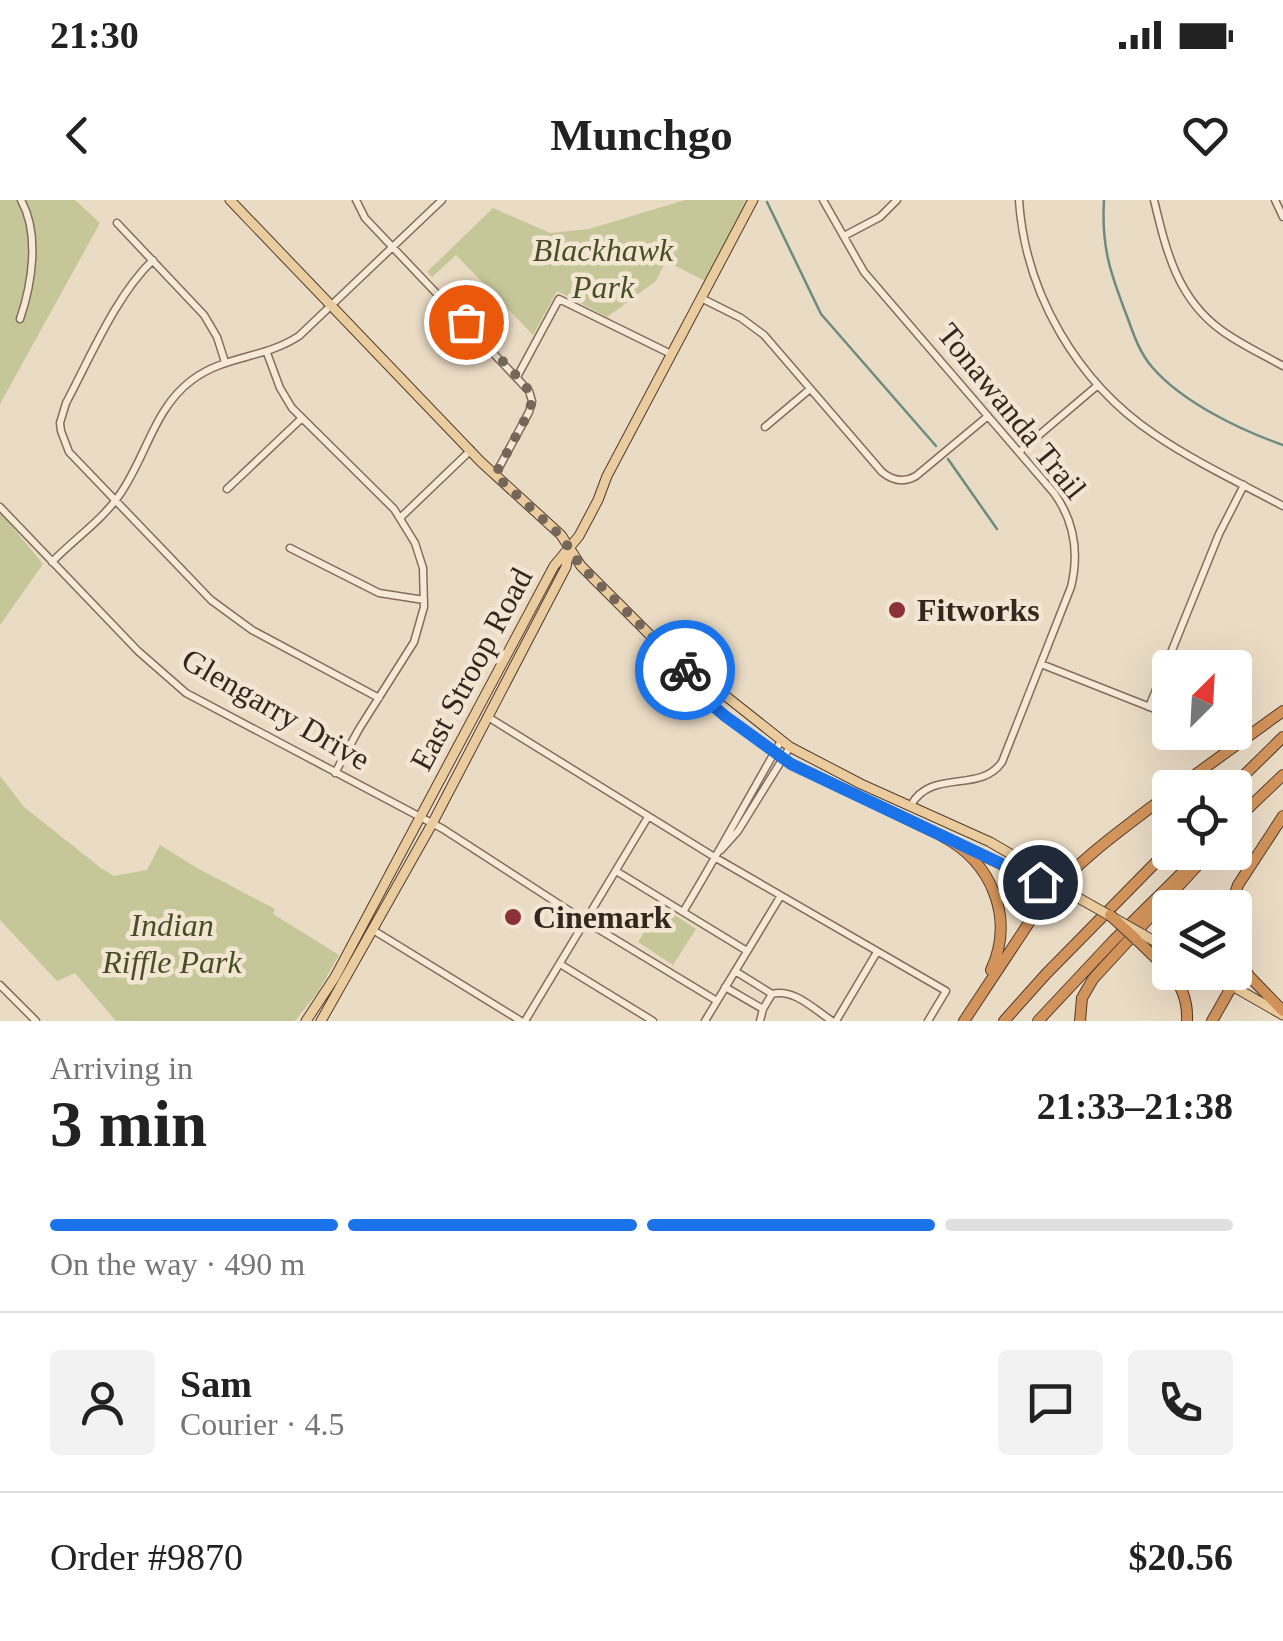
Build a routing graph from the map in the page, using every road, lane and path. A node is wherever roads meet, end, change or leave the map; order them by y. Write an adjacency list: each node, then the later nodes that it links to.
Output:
1 (21, 200): 18 (street)
2 (230, 200): 17 (main road)
3 (356, 200): 14 (street)
4 (442, 200): 14 (street)
5 (753, 200): 16 (main road)
6 (823, 200): 13 (street, Tonawanda Trail)
7 (897, 200): 13 (street)
8 (1019, 200): 24 (street)
9 (1154, 200): 22 (street)
10 (1275, 200): 11 (street)
11 (1283, 217)
12 (117, 224): 15 (street)
13 (844, 236): 26 (street, Tonawanda Trail)
14 (394, 247): 17 (street); 23 (street)
15 (153, 260): 21 (street); 34 (street)
16 (701, 298): 20 (main road); 25 (street)
17 (332, 306): 19 (street); 29 (main road)
18 (20, 319)
19 (267, 353): 21 (street); 27 (street)
20 (671, 354): 23 (street); 39 (main road)
21 (225, 363): 34 (street)
22 (1283, 366)
23 (518, 377): 31 (street)
24 (1098, 385): 30 (street); 32 (street)
25 (810, 389): 26 (street); 28 (street)
26 (988, 416): 30 (street, Tonawanda Trail)
27 (301, 419): 33 (street); 37 (street)
28 (765, 427)
29 (471, 450): 31 (main road); 37 (street)
30 (1019, 452): 44 (street, Tonawanda Trail)
31 (495, 475): 39 (main road)
32 (1244, 485): 35 (street); 48 (street)
33 (228, 489)
34 (116, 500): 40 (street); 47 (street)
35 (1283, 506)
36 (0, 508): 40 (street, Glengarry Drive)
37 (400, 518): 41 (street)
38 (290, 548): 41 (street)
39 (569, 548): 42 (main road, East Stroop Road); 43 (main road, East Stroop Road); 46 (main road)
40 (52, 562): 57 (street, Glengarry Drive)
41 (424, 600): 47 (street)
42 (530, 636): 43 (main road); 45 (main road, East Stroop Road)
43 (514, 641): 45 (main road); 65 (main road, East Stroop Road)
44 (1041, 664): 48 (street); 60 (street, Tonawanda Trail)
45 (511, 672): 51 (main road, East Stroop Road)
46 (689, 674): 53 (main road); 54 (main road)
47 (379, 698): 57 (street)
48 (1149, 707): 49 (street)
49 (1152, 708)
50 (1283, 711): 55 (highway)
51 (488, 717): 64 (street); 66 (main road, East Stroop Road)
52 (1283, 737): 56 (highway)
53 (785, 744): 54 (street); 60 (main road)
54 (779, 755): 62 (main road); 68 (street)
55 (1202, 770)
56 (1250, 770)
57 (335, 773): 65 (street, Glengarry Drive)
58 (1283, 774): 59 (highway)
59 (1252, 804)
60 (915, 807): 62 (main road); 73 (main road)
61 (1152, 807): 73 (highway)
62 (886, 810): 67 (main road)
63 (1283, 816): 74 (highway)
64 (648, 817): 68 (street); 72 (street)
65 (420, 818): 66 (street, Glengarry Drive); 98 (main road, East Stroop Road)
66 (432, 824): 78 (street, Glengarry Drive); 79 (main road, East Stroop Road)
67 (942, 836): 73 (main road); 106 (highway)
68 (718, 855): 75 (street); 76 (street)
69 (1152, 866): 107 (highway)
70 (1186, 870): 108 (highway)
71 (1193, 870): 109 (highway)
72 (616, 871): 76 (street); 78 (street)
73 (1056, 886): 77 (main road, bridge); 106 (highway)
74 (1237, 890)
75 (780, 896): 82 (street); 84 (street)
76 (682, 912): 82 (street)
77 (1110, 915): 80 (highway, bridge)
78 (586, 921): 85 (street); 94 (street, Glengarry Drive)
79 (373, 930): 99 (main road, East Stroop Road); 100 (street)
80 (1139, 936): 81 (main road); 83 (highway)
81 (1152, 942)
82 (747, 951): 86 (street)
83 (1152, 951)
84 (877, 952): 104 (street); 105 (street)
85 (560, 964): 100 (street); 101 (street)
86 (735, 971): 89 (street); 93 (street)
87 (1252, 980): 96 (highway)
88 (0, 985): 97 (street)
89 (725, 987): 94 (street); 95 (street)
90 (1182, 990): 110 (highway)
91 (1230, 990): 111 (highway)
92 (1240, 990): 96 (main road)
93 (772, 994): 95 (street); 104 (street)
94 (717, 1001): 102 (street)
95 (765, 1006): 103 (street)
96 (1283, 1013)
97 (36, 1021)
98 (306, 1021)
99 (321, 1021)
100 (523, 1021)
101 (653, 1021)
102 (705, 1021)
103 (760, 1021)
104 (834, 1021)
105 (928, 1021)
106 (964, 1021)
107 (1004, 1021)
108 (1038, 1021)
109 (1080, 1021)
110 (1187, 1021)
111 (1212, 1021)

